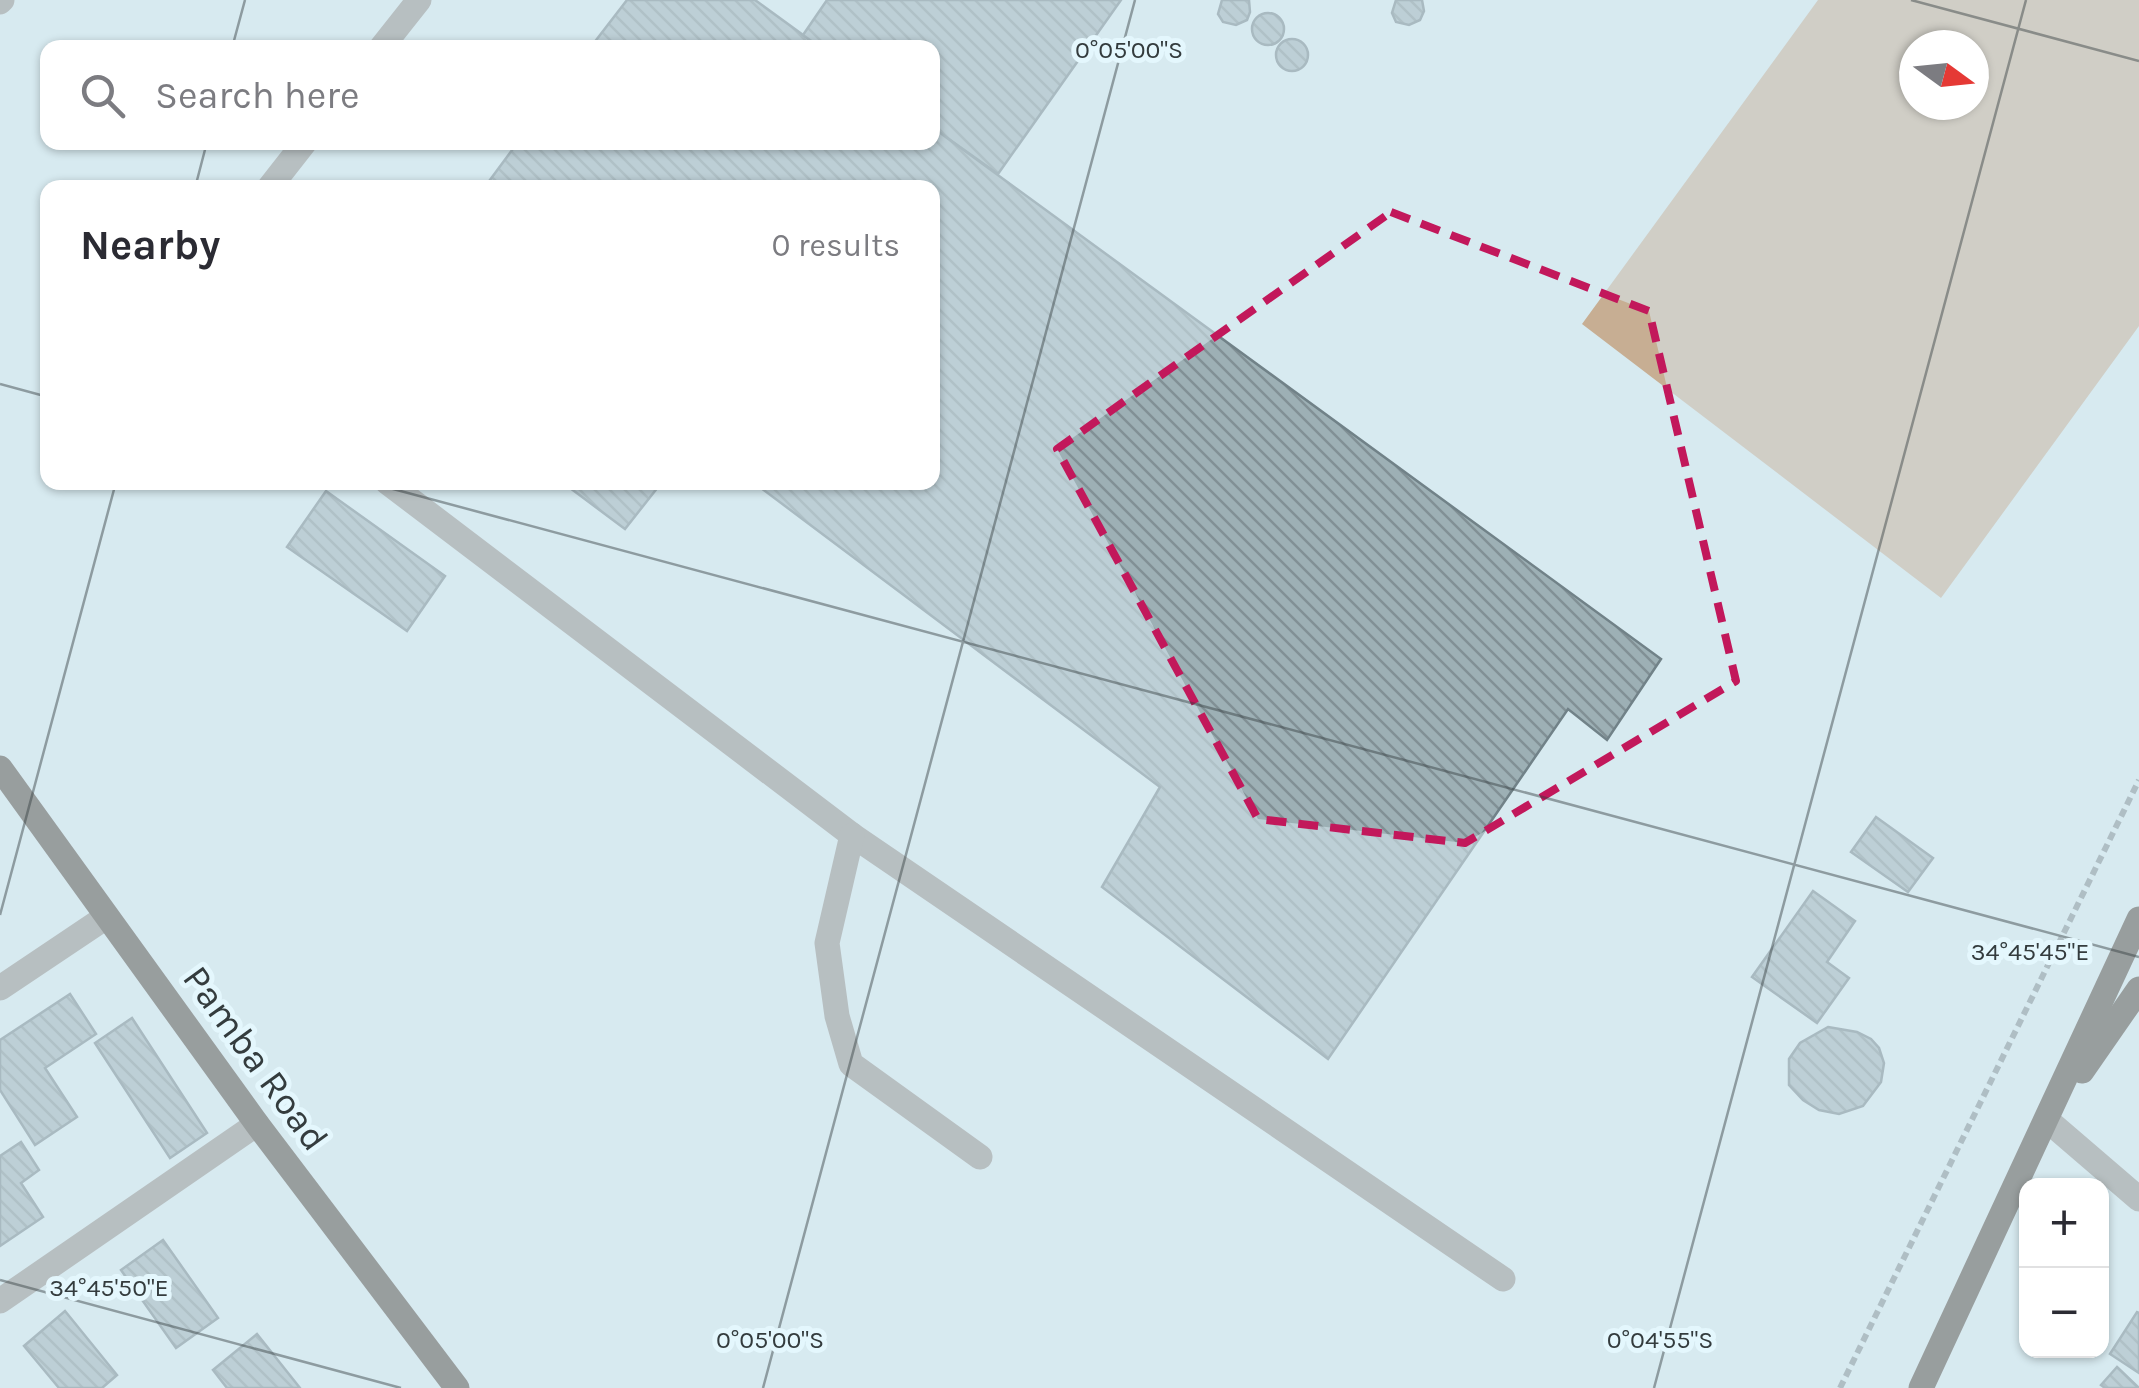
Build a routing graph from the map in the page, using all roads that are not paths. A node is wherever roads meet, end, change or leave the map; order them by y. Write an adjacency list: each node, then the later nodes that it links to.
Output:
1 (419, 0): 2 (street)
2 (387, 40)
3 (299, 150): 4 (street)
4 (275, 180)
5 (398, 490): 7 (street)
6 (0, 768): 8 (main road, Pamba Road)
7 (852, 835): 14 (street); 16 (street)
8 (106, 917): 10 (street); 13 (main road, Pamba Road)
9 (2139, 919): 12 (main road)
10 (0, 988)
11 (2139, 989): 12 (main road)
12 (2047, 1120): 15 (street); 19 (main road)
13 (257, 1124): 17 (street); 18 (main road, Pamba Road)
14 (980, 1156)
15 (2139, 1199)
16 (1502, 1278)
17 (0, 1301)
18 (456, 1388)
19 (1921, 1388)

